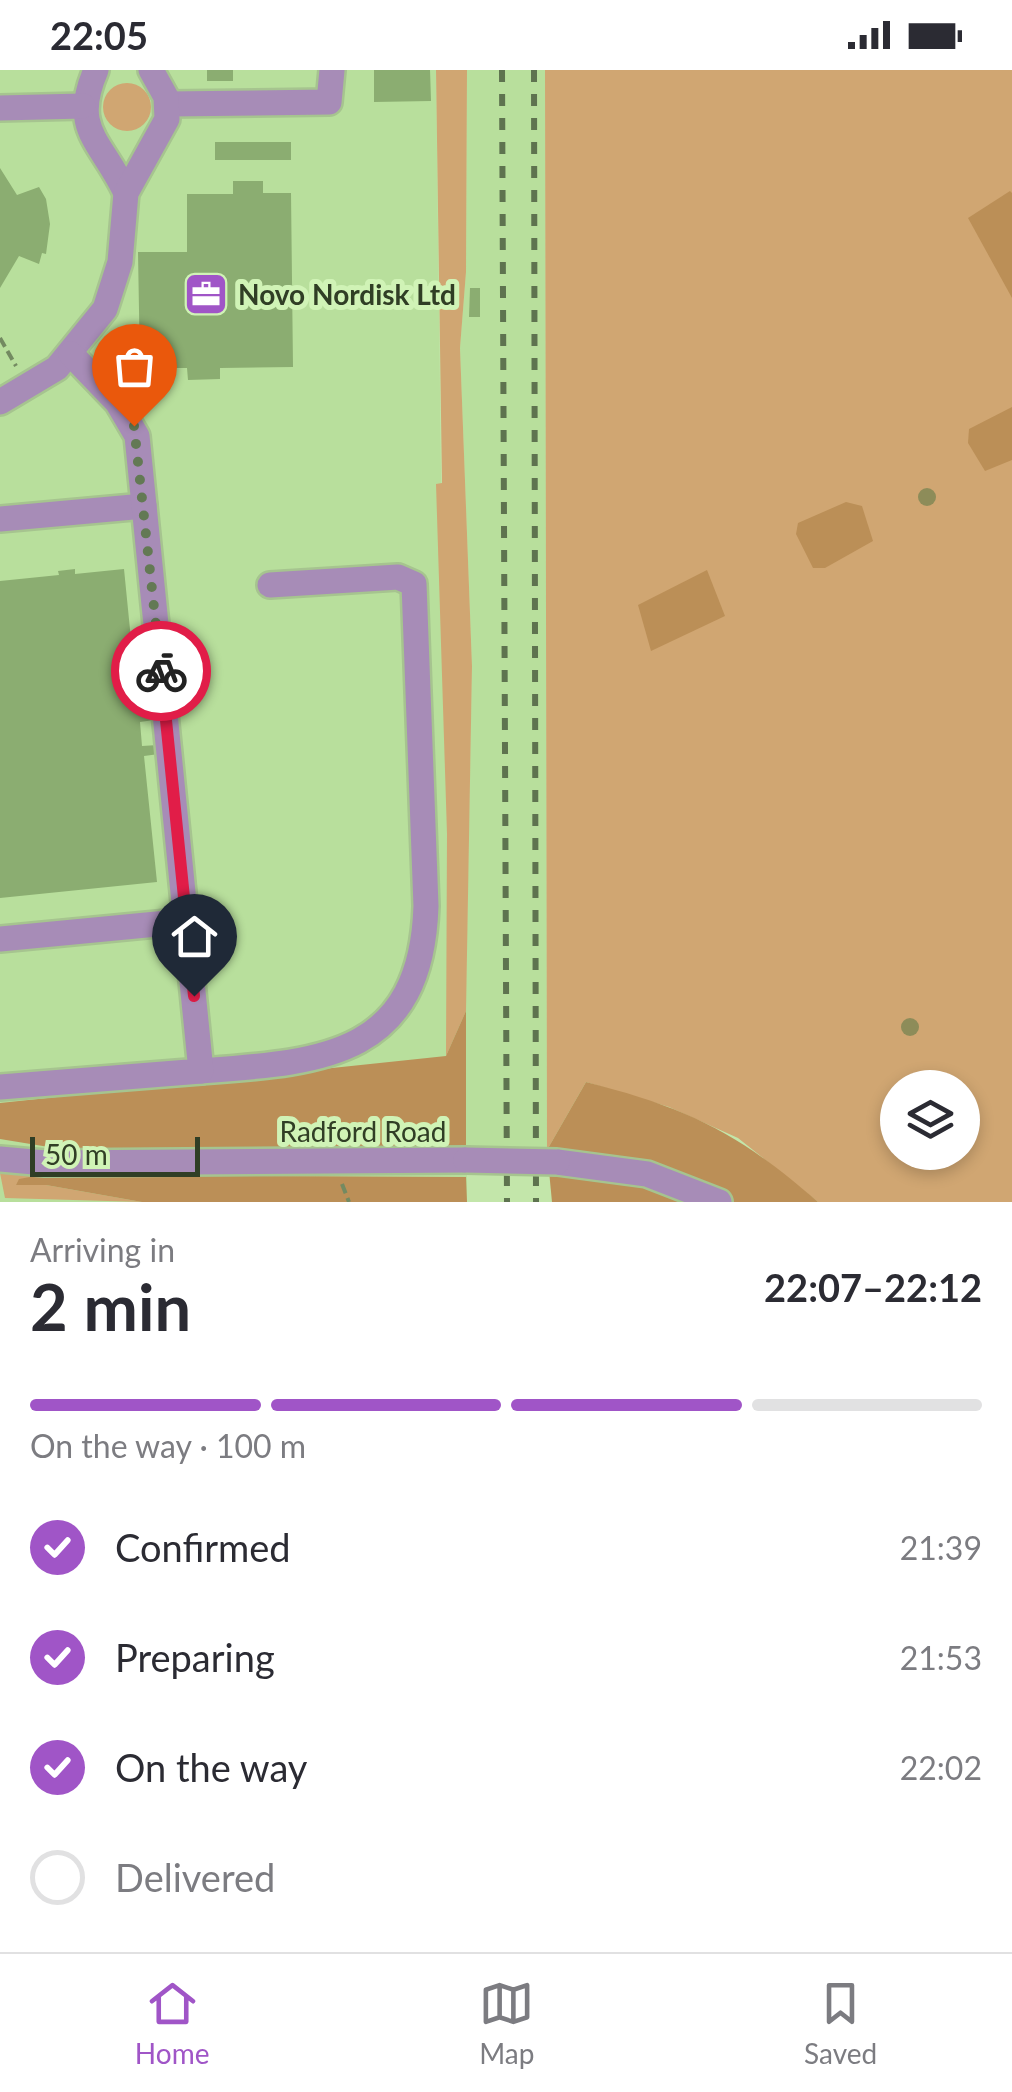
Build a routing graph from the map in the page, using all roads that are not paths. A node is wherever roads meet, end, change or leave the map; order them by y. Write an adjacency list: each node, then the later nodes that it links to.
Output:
1 (109, 70): 4 (street)
2 (332, 70): 5 (street)
3 (149, 73): 5 (street)
4 (89, 90): 6 (street); 7 (street)
5 (168, 104): 8 (street)
6 (0, 108)
7 (100, 142): 8 (street); 9 (street)
8 (151, 142): 9 (street)
9 (126, 193): 10 (street)
10 (71, 354): 11 (street); 12 (street)
11 (0, 402)
12 (144, 506): 13 (street); 15 (street)
13 (0, 519)
14 (270, 585): 17 (street)
15 (188, 921): 16 (street); 17 (street)
16 (0, 938)
17 (201, 1071): 18 (street)
18 (0, 1087)
19 (0, 1159): 20 (street, Radford Road, bridge)
20 (720, 1202)

